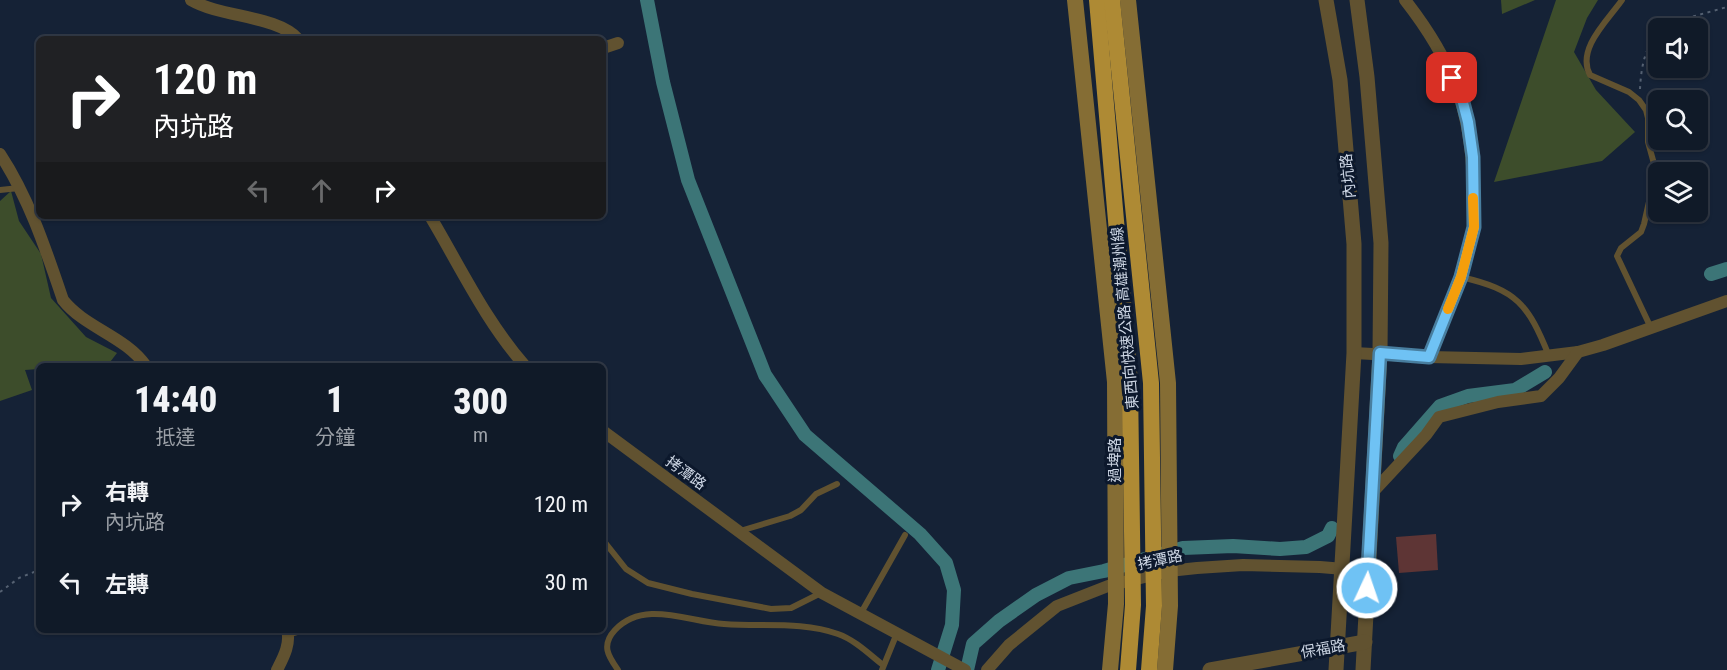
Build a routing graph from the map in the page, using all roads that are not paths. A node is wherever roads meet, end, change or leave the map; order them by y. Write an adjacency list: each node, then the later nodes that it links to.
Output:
1 (191, 0): 10 (street)
2 (1075, 0): 36 (main road, 過埤路)
3 (1097, 0): 50 (highway, 東西向快速公路 高雄潮州線, bridge)
4 (1112, 0): 51 (highway, 東西向快速公路 高雄潮州線, bridge)
5 (1128, 0): 33 (main road)
6 (1326, 0): 20 (street, 內坑路)
7 (1357, 0): 22 (street, 內坑路)
8 (1405, 0): 17 (street)
9 (1622, 0): 19 (lane)
10 (294, 36)
11 (618, 43): 12 (street)
12 (606, 47)
13 (0, 154): 14 (street)
14 (20, 188): 15 (lane); 25 (street)
15 (0, 190)
16 (432, 219): 26 (street)
17 (1461, 277): 23 (lane); 24 (street)
18 (1727, 301): 19 (street)
19 (1651, 328): 21 (street)
20 (1354, 352): 22 (street); 34 (street, 內坑路)
21 (1578, 352): 23 (street); 29 (street)
22 (1380, 353): 24 (street); 29 (street, 內坑路)
23 (1549, 356): 24 (street)
24 (1429, 357)
25 (143, 363)
26 (522, 363)
27 (606, 432): 30 (street, 拷潭路)
28 (837, 484): 30 (lane)
29 (1372, 493): 35 (street, 內坑路)
30 (739, 531): 37 (street, 拷潭路)
31 (905, 535): 38 (lane)
32 (606, 544): 37 (lane)
33 (1169, 567): 34 (street, 拷潭路); 36 (street, 拷潭路); 52 (main road)
34 (1341, 569): 35 (street, 拷潭路); 42 (street, 內坑路)
35 (1368, 571): 41 (street, 內坑路)
36 (1115, 581): 48 (street, 拷潭路); 49 (main road, 過埤路)
37 (822, 593): 38 (street, 拷潭路)
38 (861, 612): 40 (street, 拷潭路)
39 (287, 633): 45 (street)
40 (897, 633): 43 (lane); 47 (street, 拷潭路)
41 (1365, 642): 42 (street, 保福路); 44 (street, 內坑路)
42 (1337, 646): 53 (street, 保福路); 54 (street, 內坑路)
43 (883, 667): 46 (lane)
44 (1363, 668): 54 (street, 保福路)
45 (277, 670)
46 (618, 670)
47 (965, 670)
48 (987, 670)
49 (1110, 670)
50 (1128, 670)
51 (1149, 670)
52 (1165, 670)
53 (1210, 670)
54 (1337, 670)

